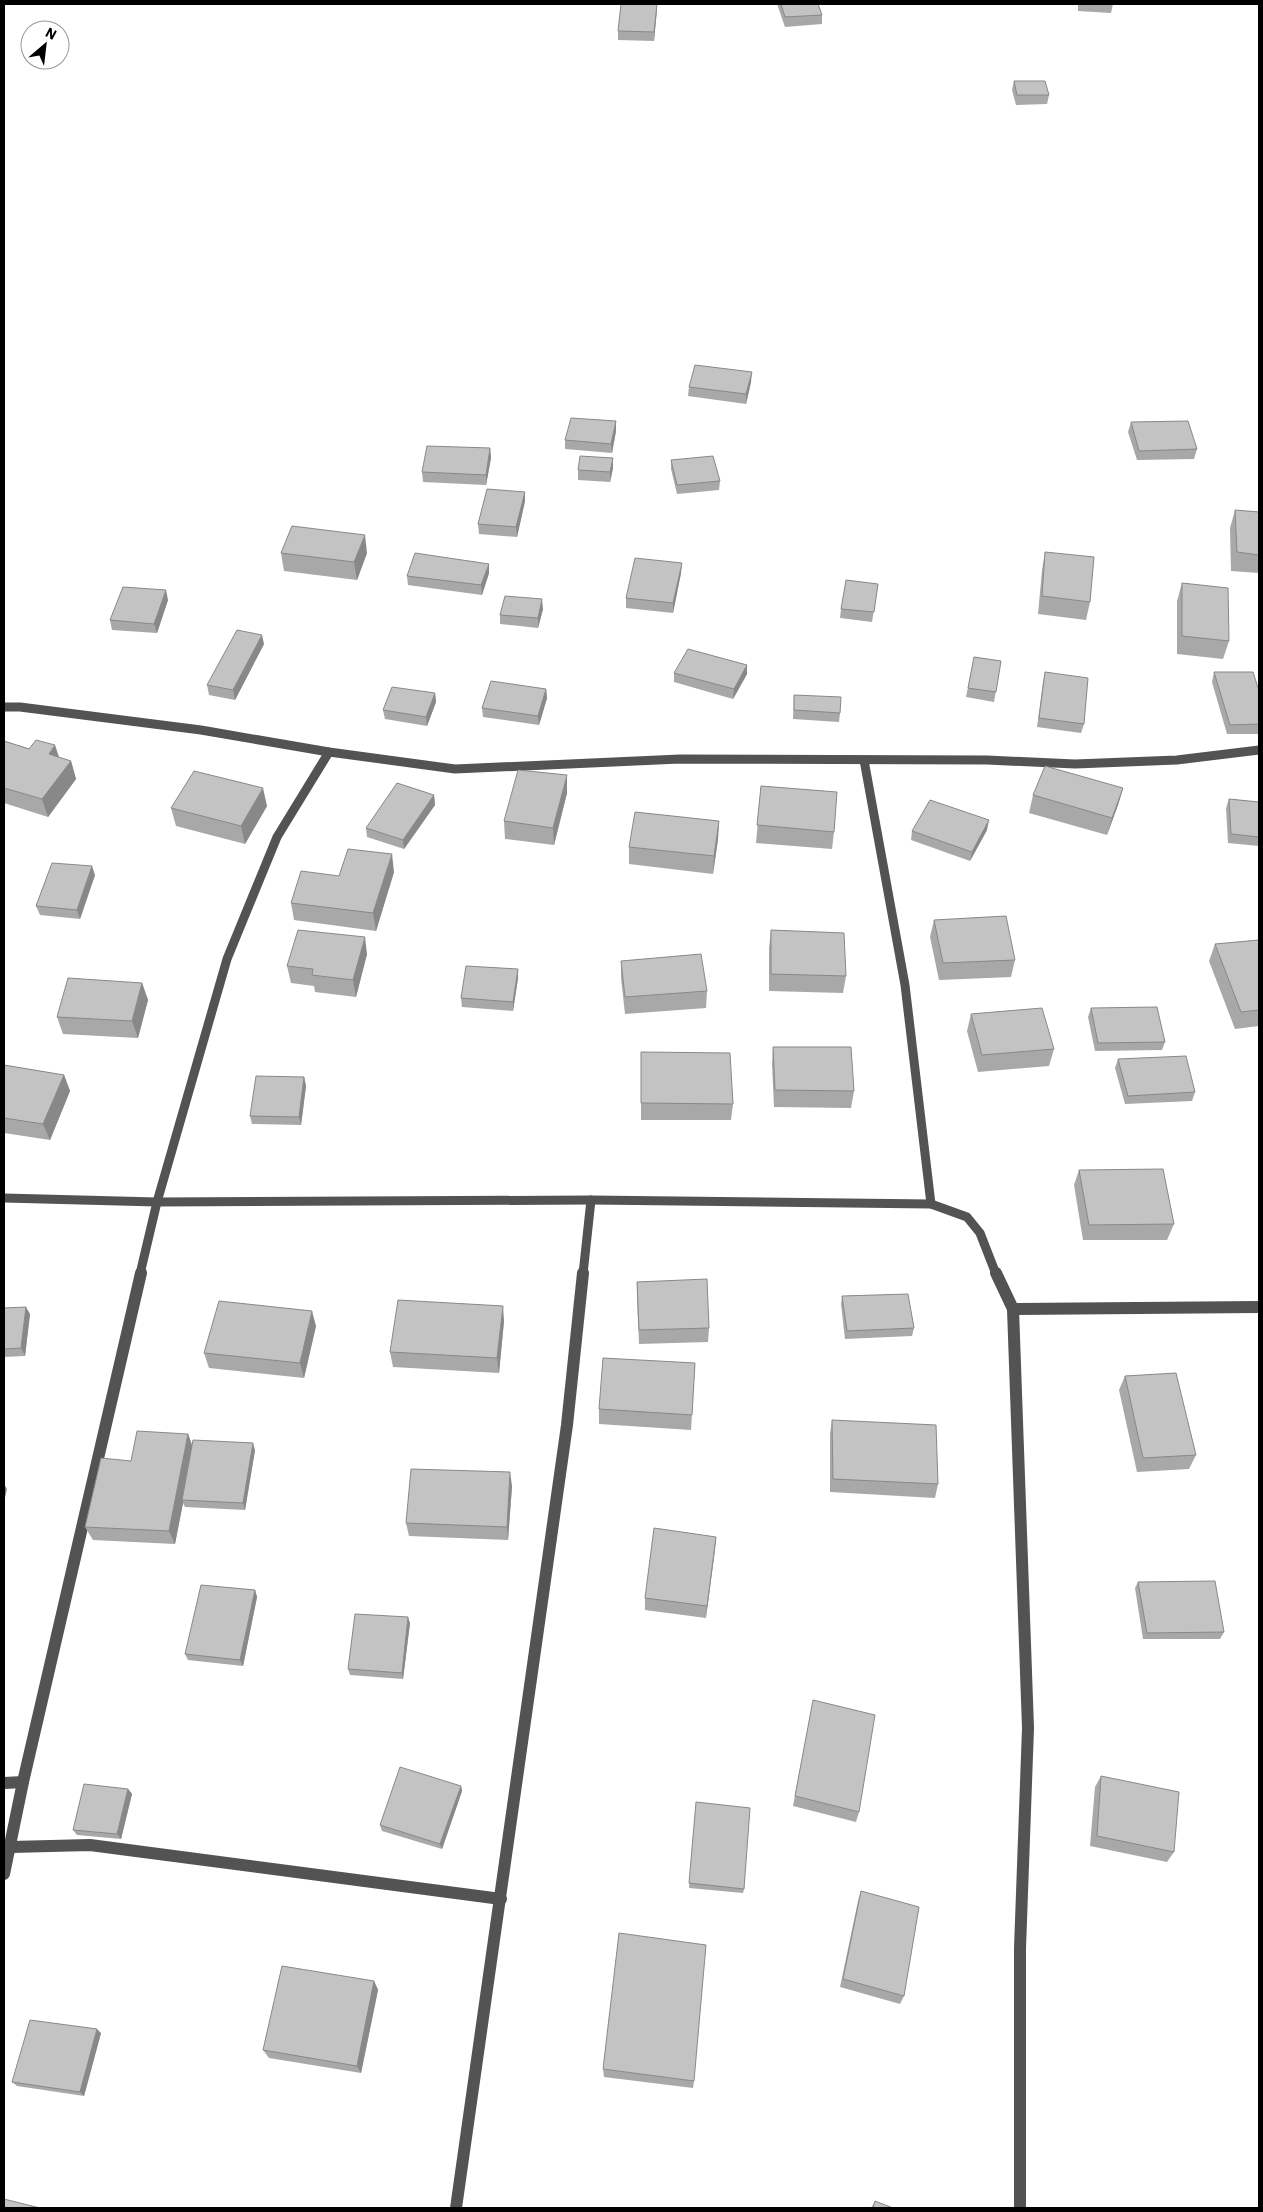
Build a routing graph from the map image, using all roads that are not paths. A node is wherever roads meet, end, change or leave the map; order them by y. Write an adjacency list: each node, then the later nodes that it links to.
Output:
1 (4, 708): 3 (street)
2 (1259, 750): 4 (street)
3 (329, 752): 4 (street); 7 (street)
4 (864, 760): 8 (street)
5 (4, 1198): 7 (street)
6 (591, 1200): 7 (street); 8 (street); 15 (street)
7 (157, 1202): 11 (street)
8 (931, 1204): 10 (street)
9 (1259, 1307): 10 (street)
10 (1013, 1309): 17 (street)
11 (23, 1782): 12 (street); 13 (street)
12 (4, 1783)
13 (10, 1847): 14 (street); 15 (street)
14 (4, 1874)
15 (502, 1899): 16 (street)
16 (456, 2208)
17 (1020, 2208)

